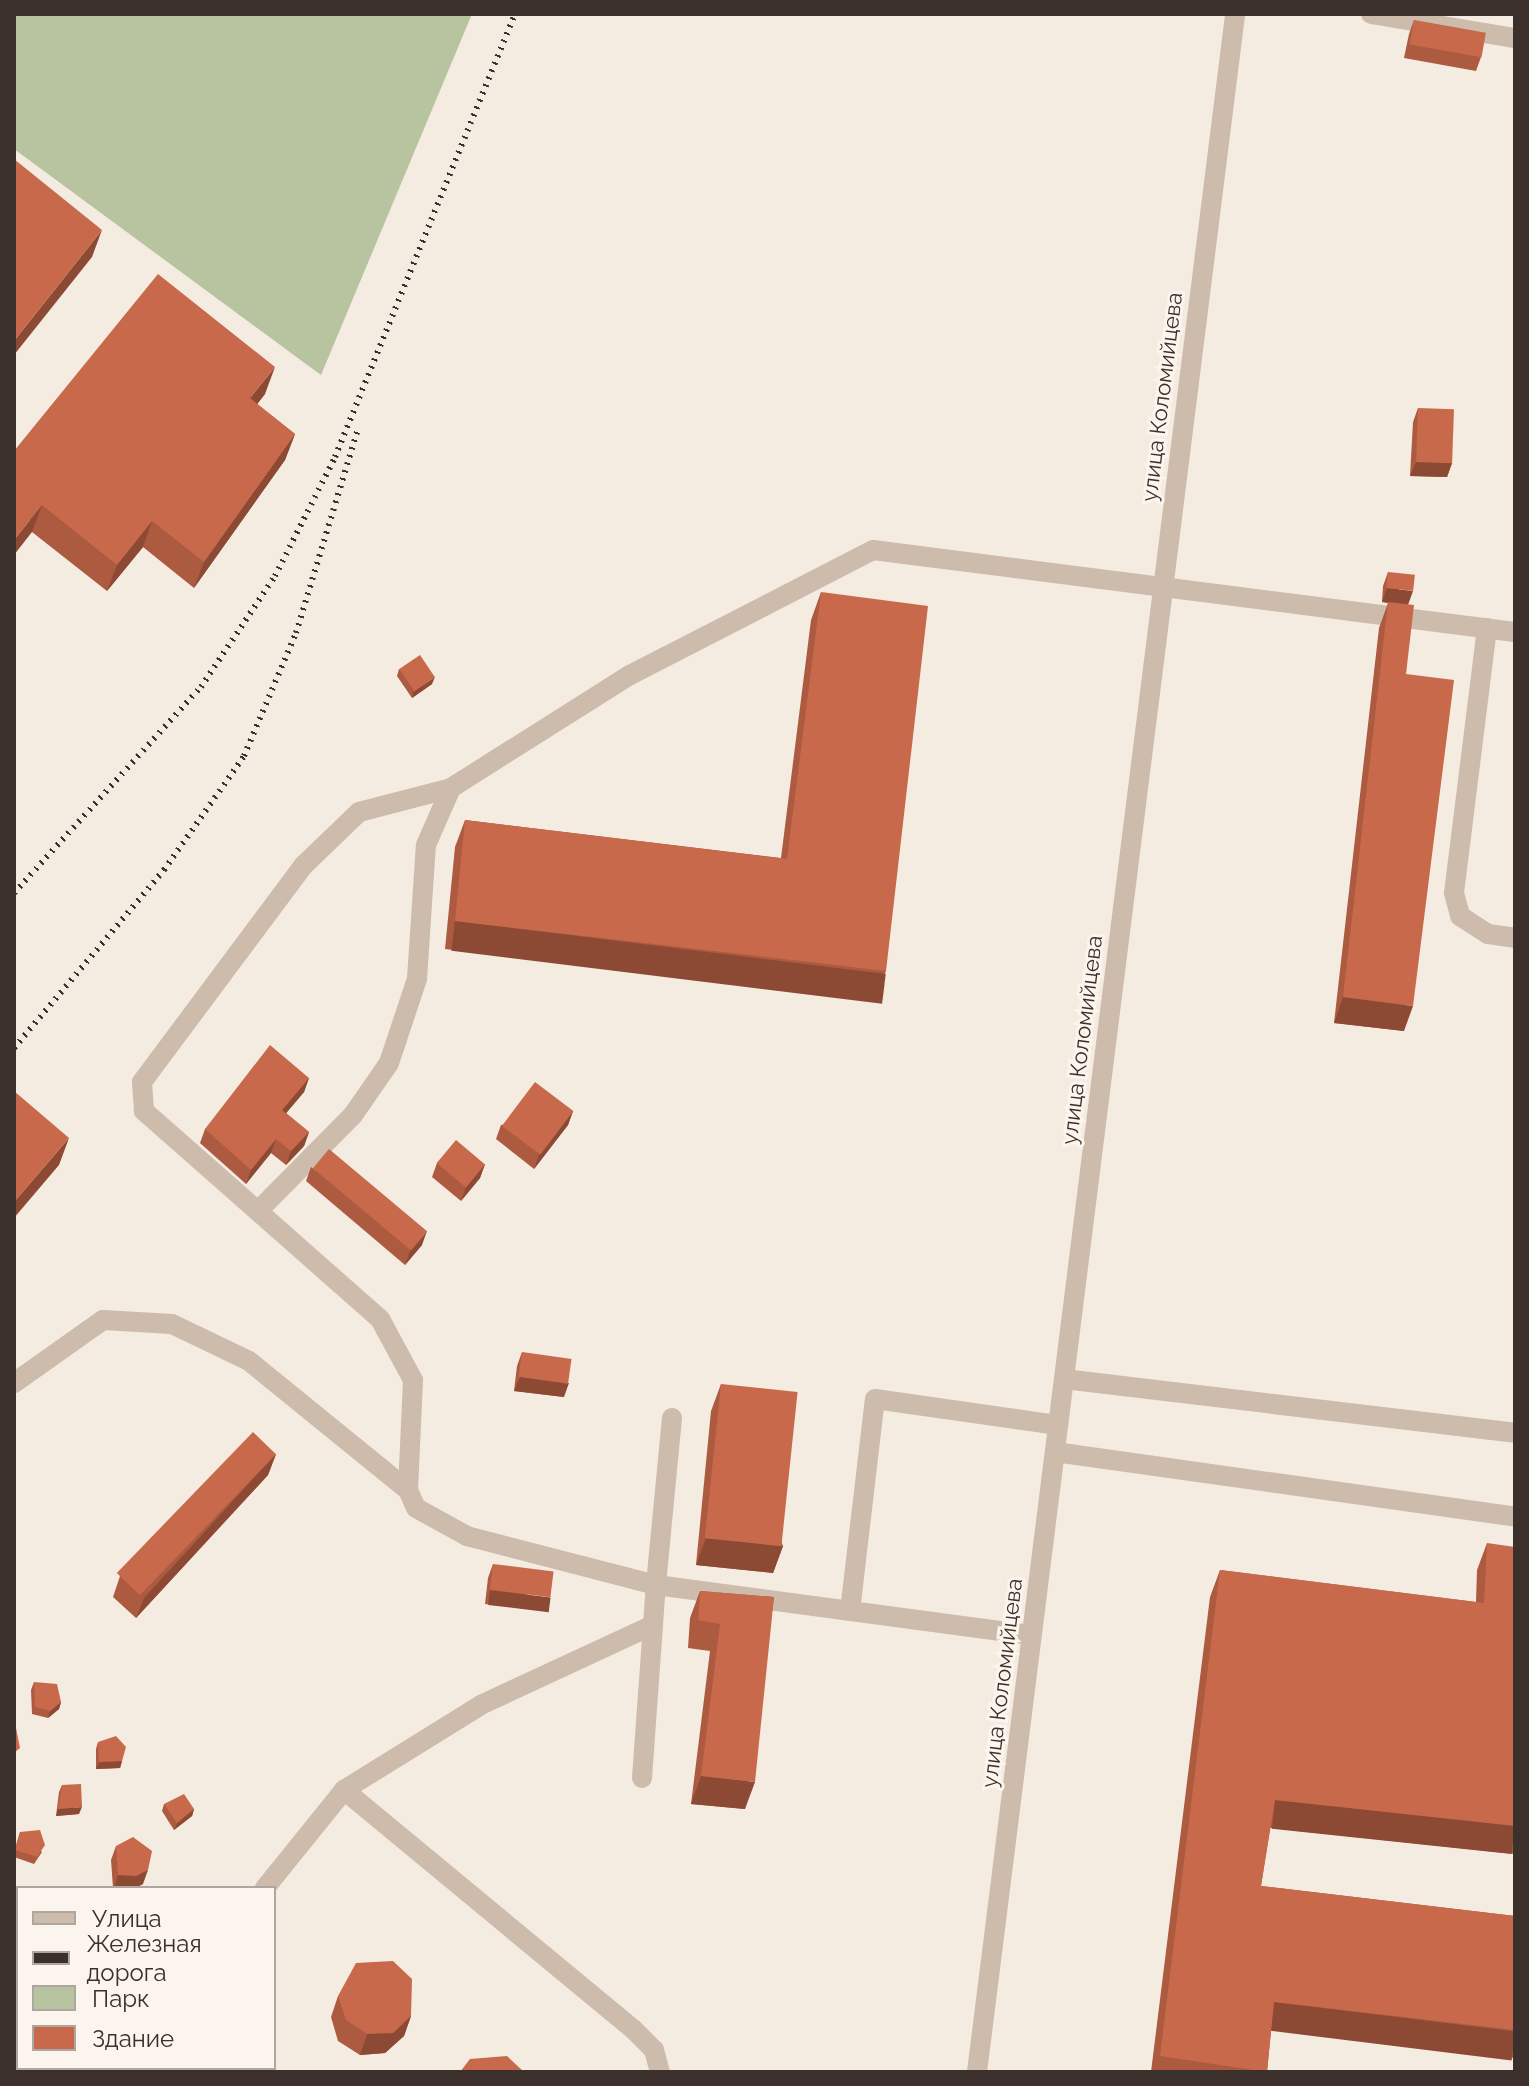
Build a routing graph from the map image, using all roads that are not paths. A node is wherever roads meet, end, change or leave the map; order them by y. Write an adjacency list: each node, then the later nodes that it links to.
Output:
1 (1235, 14): 4 (street, улица Коломийцева)
2 (1371, 14): 3 (street)
3 (1515, 38)
4 (1163, 588): 5 (street); 7 (street); 10 (street, улица Коломийцева)
5 (1487, 628): 6 (street); 8 (street)
6 (1515, 632)
7 (451, 788): 9 (street); 9 (street)
8 (1515, 938)
9 (261, 1208): 16 (street)
10 (1064, 1379): 13 (street, улица Коломийцева); 14 (street)
11 (14, 1383): 16 (street)
12 (672, 1418): 18 (street)
13 (1058, 1425): 15 (street, улица Коломийцева); 19 (street)
14 (1515, 1433)
15 (1055, 1452): 17 (street); 21 (street, улица Коломийцева)
16 (408, 1490): 18 (street)
17 (1515, 1517)
18 (656, 1585): 19 (street); 20 (street)
19 (850, 1611): 21 (street)
20 (653, 1625): 22 (street); 23 (street)
21 (1032, 1635): 26 (street, улица Коломийцева)
22 (642, 1778)
23 (344, 1790): 24 (street); 25 (street)
24 (267, 1886)
25 (660, 2072)
26 (977, 2072)

